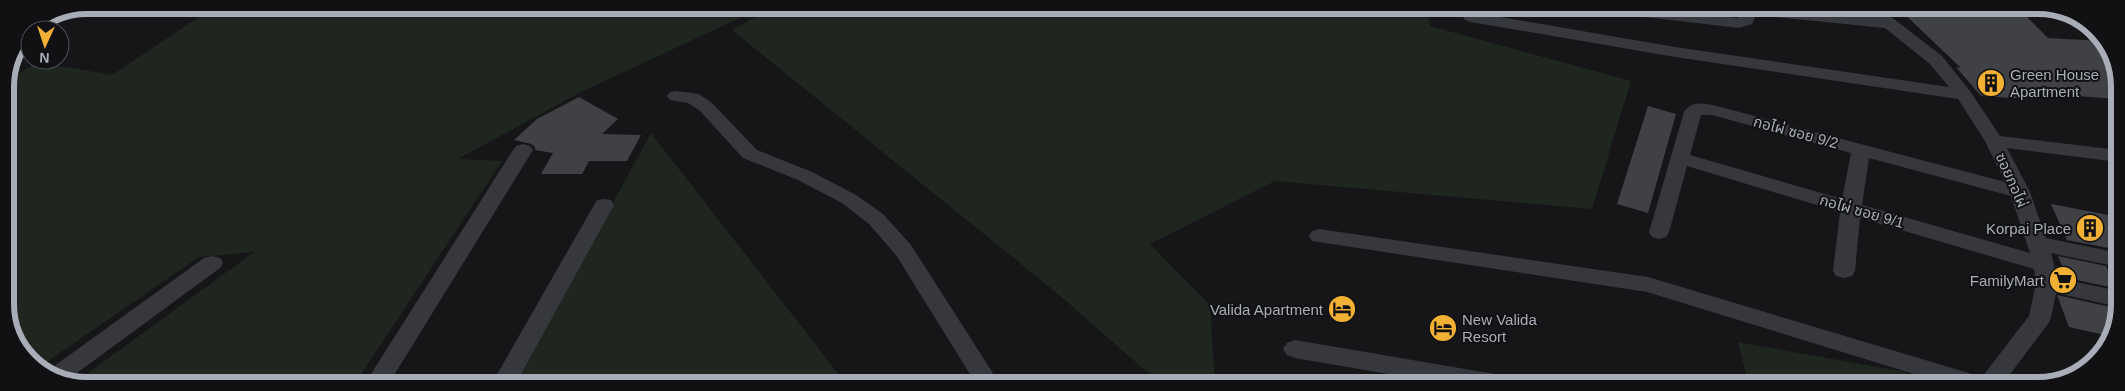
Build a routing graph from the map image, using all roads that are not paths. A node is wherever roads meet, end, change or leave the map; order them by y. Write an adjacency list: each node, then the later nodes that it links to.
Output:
1 (1662, 14): 2 (street)
2 (1749, 14)
3 (1793, 14): 6 (street)
4 (1879, 14): 6 (street, ซอยกอไผ่)
5 (1472, 17): 7 (street)
6 (1892, 24): 7 (street, ซอยกอไผ่)
7 (1964, 94): 9 (street, ซอยกอไผ่)
8 (676, 96): 27 (street)
9 (1994, 141): 12 (street); 14 (street, ซอยกอไผ่)
10 (524, 150): 28 (street)
11 (1861, 150): 13 (street, กอไผ่ ซอย 9/2); 14 (street, กอไผ่ ซอย 9/2); 16 (street)
12 (2111, 155)
13 (1680, 158): 16 (street, กอไผ่ ซอย 9/1); 17 (street, กอไผ่ ซอย 9/2)
14 (2020, 192): 19 (street, ซอยกอไผ่)
15 (604, 204): 29 (street)
16 (1851, 208): 22 (street); 23 (street, กอไผ่ ซอย 9/1)
17 (1659, 232)
18 (1319, 236): 31 (street)
19 (2036, 243): 20 (street); 23 (street, ซอยกอไผ่)
20 (2111, 258)
21 (212, 263): 26 (street)
22 (1844, 271)
23 (2046, 274): 24 (street, กอไผ่ ซอย 9/1); 32 (street)
24 (2111, 296)
25 (1296, 349): 30 (street)
26 (61, 372)
27 (981, 373)
28 (381, 377)
29 (508, 377)
30 (1459, 377)
31 (1953, 377)
32 (1995, 377)

